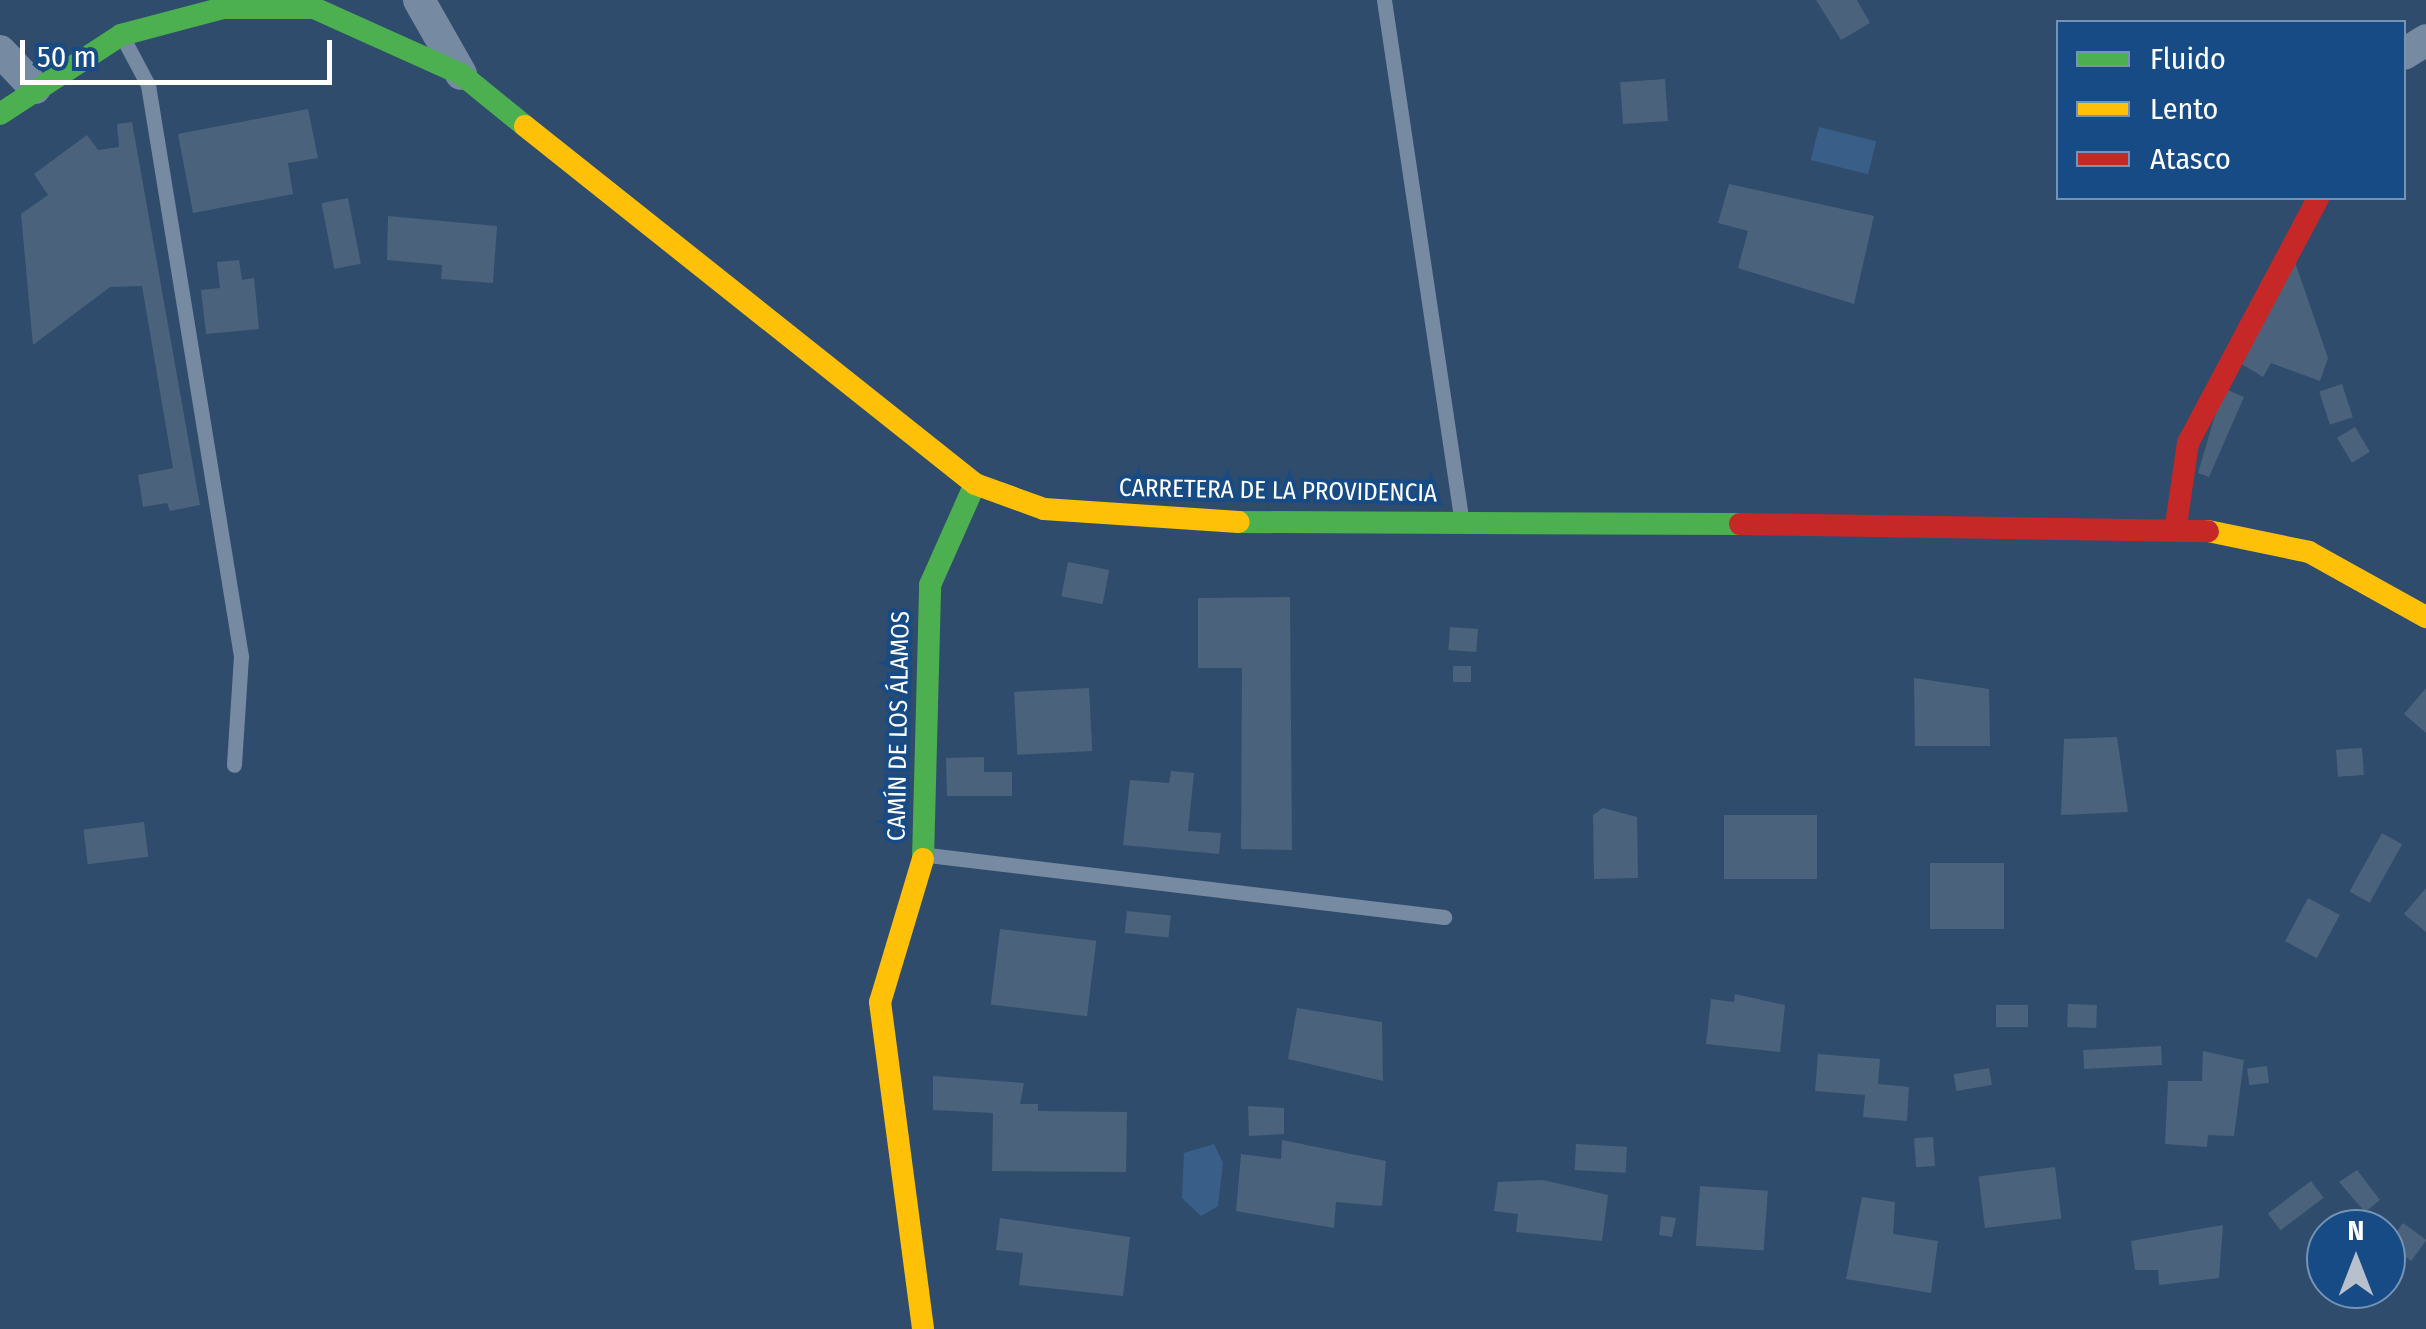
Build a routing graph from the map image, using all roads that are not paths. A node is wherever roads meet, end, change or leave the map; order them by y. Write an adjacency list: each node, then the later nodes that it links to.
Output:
1 (150, 0): 5 (street)
2 (419, 0): 7 (street)
3 (1384, 0): 12 (lane)
4 (315, 4): 5 (street, CARRETERA DE LA PROVIDENCIA); 7 (street, CARRETERA DE LA PROVIDENCIA)
5 (121, 35): 8 (street, CARRETERA DE LA PROVIDENCIA); 15 (lane)
6 (0, 51): 8 (street)
7 (461, 74): 11 (street, CARRETERA DE LA PROVIDENCIA)
8 (35, 88): 9 (street, CARRETERA DE LA PROVIDENCIA)
9 (0, 114)
10 (2317, 200): 13 (street)
11 (976, 484): 12 (street, CARRETERA DE LA PROVIDENCIA); 16 (street, CAMÍN DE LOS ÁLAMOS)
12 (1462, 521): 13 (street, CARRETERA DE LA PROVIDENCIA)
13 (2176, 525): 14 (street, CARRETERA DE LA PROVIDENCIA)
14 (2426, 616)
15 (234, 765)
16 (924, 854): 17 (lane); 18 (street, CAMÍN DE LOS ÁLAMOS)
17 (1444, 917)
18 (923, 1329)

